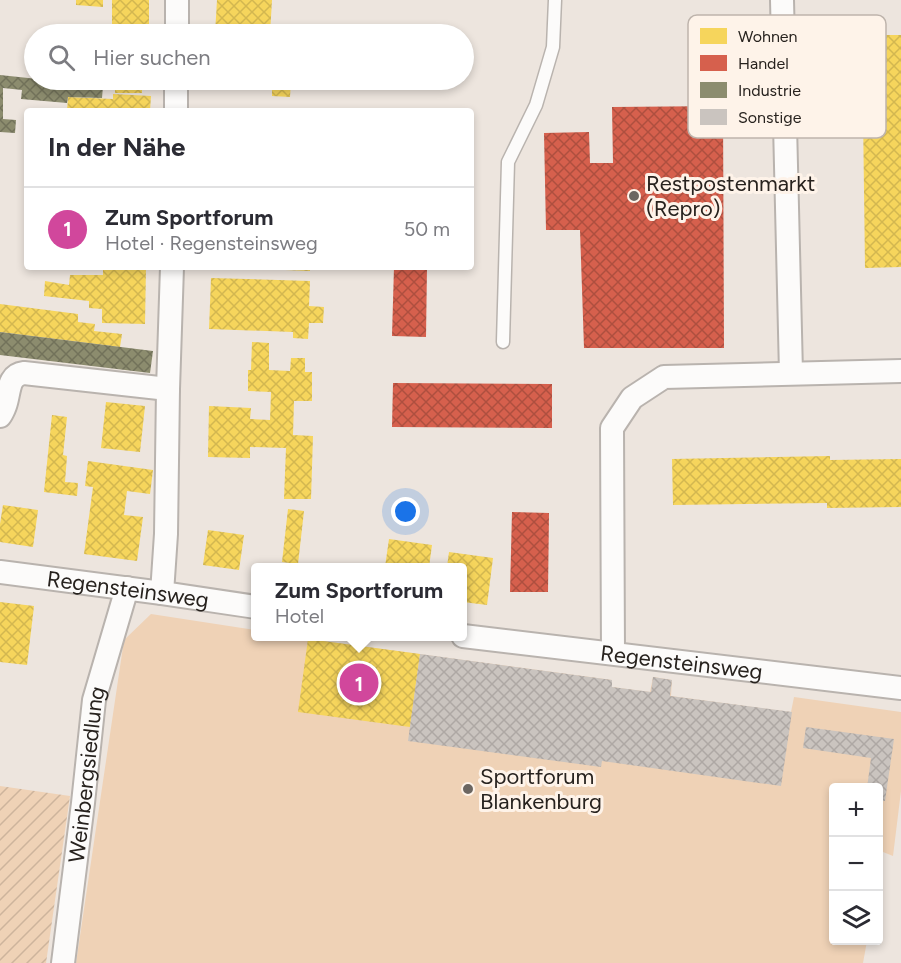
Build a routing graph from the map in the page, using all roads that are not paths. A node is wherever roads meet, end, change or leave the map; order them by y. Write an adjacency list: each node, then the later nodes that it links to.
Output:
1 (177, 0): 5 (street)
2 (555, 0): 10 (lane)
3 (782, 0): 4 (street)
4 (782, 15)
5 (177, 24)
6 (176, 90): 7 (street)
7 (176, 108)
8 (785, 138): 12 (street)
9 (172, 270): 13 (street)
10 (503, 342)
11 (901, 371): 12 (street)
12 (791, 373): 20 (street)
13 (168, 389): 14 (street); 17 (street)
14 (0, 416)
15 (0, 572): 16 (street, Regensteinsweg)
16 (127, 588): 17 (street, Regensteinsweg); 22 (street, Weinbergsiedlung)
17 (162, 593): 18 (street, Regensteinsweg)
18 (251, 606)
19 (467, 637): 20 (street, Regensteinsweg)
20 (613, 653): 21 (street, Regensteinsweg)
21 (901, 688)
22 (63, 963)

